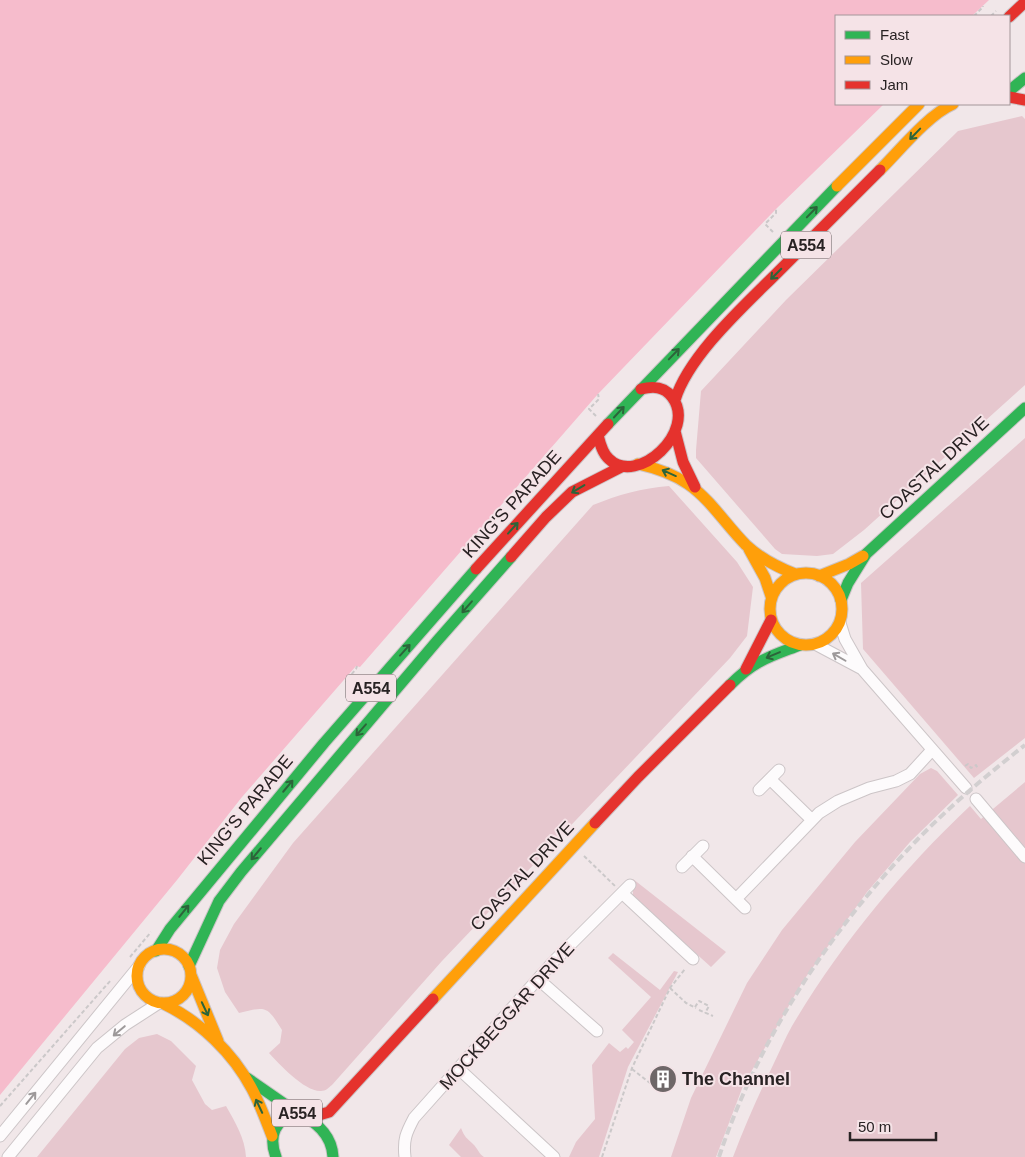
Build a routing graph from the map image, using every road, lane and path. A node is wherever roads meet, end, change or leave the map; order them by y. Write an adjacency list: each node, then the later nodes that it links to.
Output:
1 (1025, 2): 4 (main road)
2 (983, 6): 3 (path)
3 (975, 15)
4 (1010, 16)
5 (1010, 21): 6 (main road)
6 (1024, 21)
7 (1025, 78): 8 (main road)
8 (1010, 90)
9 (1010, 97): 10 (main road)
10 (1025, 100)
11 (918, 105): 15 (main road, KING'S PARADE / A554, one-way to 11)
12 (951, 105): 17 (main road, A554, one-way to 17)
13 (776, 209): 14 (path)
14 (773, 232)
15 (641, 389): 17 (main road); 21 (main road, KING'S PARADE / A554, one-way to 15)
16 (598, 394): 19 (path)
17 (675, 400): 20 (main road, A554)
18 (1025, 408): 26 (main road, COASTAL DRIVE)
19 (597, 418)
20 (676, 431): 22 (main road, A554); 24 (main road)
21 (598, 435): 23 (main road); 56 (main road, KING'S PARADE / A554, one-way to 21)
22 (638, 464): 23 (main road, A554); 24 (main road, one-way to 22)
23 (621, 467): 59 (main road, KING'S PARADE / A554, one-way to 59)
24 (696, 489): 25 (main road)
25 (747, 546): 27 (main road); 29 (main road)
26 (866, 554): 28 (main road, COASTAL DRIVE); 30 (main road, COASTAL DRIVE)
27 (795, 574): 28 (main road); 29 (main road)
28 (819, 576): 30 (main road)
29 (771, 596): 31 (main road)
30 (841, 600): 32 (main road)
31 (771, 620): 34 (main road); 36 (main road, COASTAL DRIVE)
32 (840, 622): 33 (main road); 37 (street)
33 (815, 644): 34 (main road); 37 (street, one-way to 33)
34 (800, 645): 36 (main road, COASTAL DRIVE, one-way to 36)
35 (356, 666): 38 (path)
36 (746, 669): 48 (main road, COASTAL DRIVE)
37 (862, 669): 39 (street)
38 (353, 689)
39 (932, 750): 44 (street); 47 (street)
40 (965, 766): 41 (path)
41 (978, 769)
42 (780, 770): 43 (street)
43 (770, 779): 45 (street); 47 (street)
44 (966, 788)
45 (759, 790)
46 (976, 800): 51 (street)
47 (812, 820): 54 (street)
48 (574, 846): 53 (path); 77 (main road, COASTAL DRIVE)
49 (703, 846): 50 (street)
50 (692, 856): 52 (street); 54 (street)
51 (1025, 857)
52 (682, 867)
53 (626, 889): 57 (street); 61 (street, MOCKBEGGAR DRIVE)
54 (736, 899): 55 (street)
55 (745, 908)
56 (156, 951): 58 (main road); 59 (main road)
57 (693, 959): 62 (path)
58 (139, 966): 63 (main road); 79 (street, one-way to 58)
59 (190, 971): 63 (main road); 70 (main road, A554, one-way to 70)
60 (112, 979): 75 (path)
61 (538, 979): 68 (street); 71 (street, MOCKBEGGAR DRIVE)
62 (670, 988): 66 (path); 72 (path)
63 (162, 1003): 70 (main road, A554); 84 (street, one-way to 84)
64 (592, 1010): 68 (street)
65 (699, 1010): 66 (path)
66 (705, 1013): 67 (path)
67 (713, 1016)
68 (583, 1018): 69 (street)
69 (597, 1031)
70 (218, 1043): 73 (main road, A554)
71 (459, 1069): 85 (street, MOCKBEGGAR DRIVE); 86 (street)
72 (632, 1069): 74 (path); 87 (path)
73 (245, 1077): 76 (main road, A554); 80 (main road, A554, one-way to 73)
74 (659, 1086)
75 (0, 1106)
76 (296, 1112): 78 (main road, A554); 80 (main road, A554)
77 (330, 1112): 78 (main road); 81 (main road)
78 (308, 1118): 81 (main road, A554)
79 (0, 1136)
80 (272, 1136): 82 (main road, A554)
81 (329, 1139): 83 (main road, A554)
82 (275, 1156)
83 (333, 1156)
84 (8, 1157)
85 (405, 1157)
86 (554, 1157)
87 (603, 1157)

